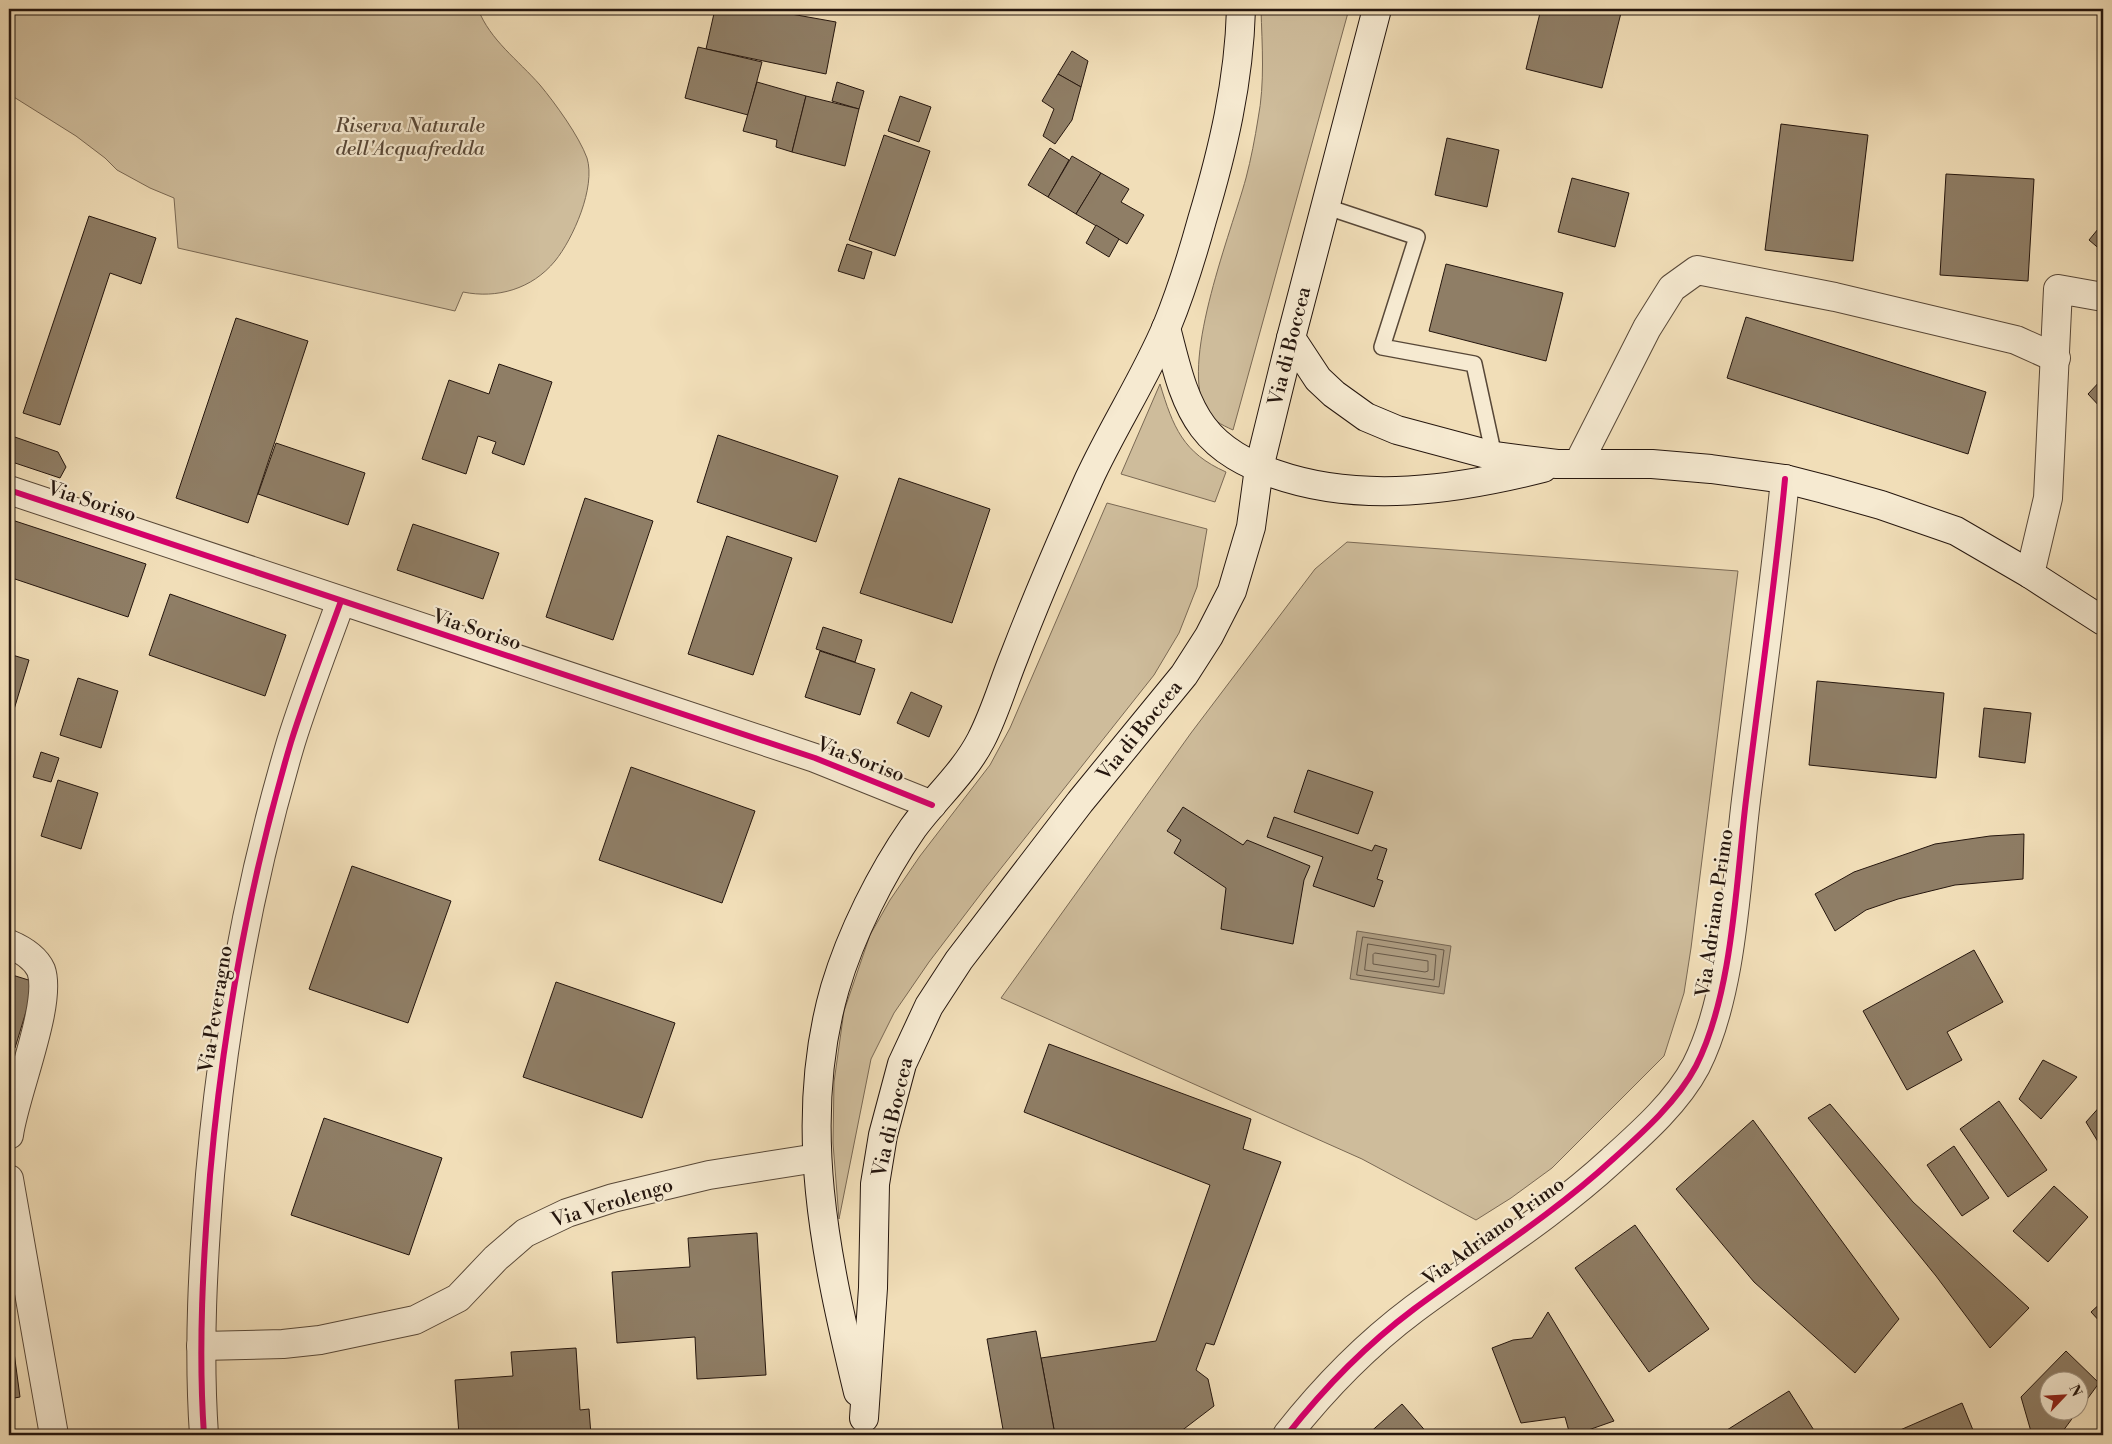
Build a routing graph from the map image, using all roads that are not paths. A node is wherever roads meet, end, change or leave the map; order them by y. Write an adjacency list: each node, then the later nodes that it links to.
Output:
1 (1241, 9): 5 (street, Via di Boccea)
2 (1377, 9): 3 (street, Via di Boccea)
3 (1324, 206): 6 (street, Via di Boccea); 8 (lane)
4 (2103, 297): 7 (street)
5 (1166, 328): 10 (street); 16 (street, Via di Boccea)
6 (1291, 338): 8 (street); 10 (street, Via di Boccea)
7 (2056, 358): 9 (street); 13 (street)
8 (1494, 456): 9 (street)
9 (1568, 464): 10 (street); 11 (street)
10 (1259, 468): 23 (street, Via di Boccea)
11 (1785, 479): 13 (street); 26 (street, Via Adriano Primo)
12 (9, 490): 14 (street, Via Soriso)
13 (2030, 574): 15 (street)
14 (341, 601): 16 (street, Via Soriso); 22 (street, Via Peveragno)
15 (2103, 621)
16 (932, 805): 19 (street, Via di Boccea)
17 (9, 944): 18 (street)
18 (9, 1136)
19 (817, 1158): 22 (street, Via Verolengo); 23 (street, Via di Boccea)
20 (9, 1179): 21 (street)
21 (14, 1250): 24 (street)
22 (201, 1346): 25 (street, Via Peveragno)
23 (866, 1427)
24 (54, 1435)
25 (204, 1435)
26 (1288, 1435)

